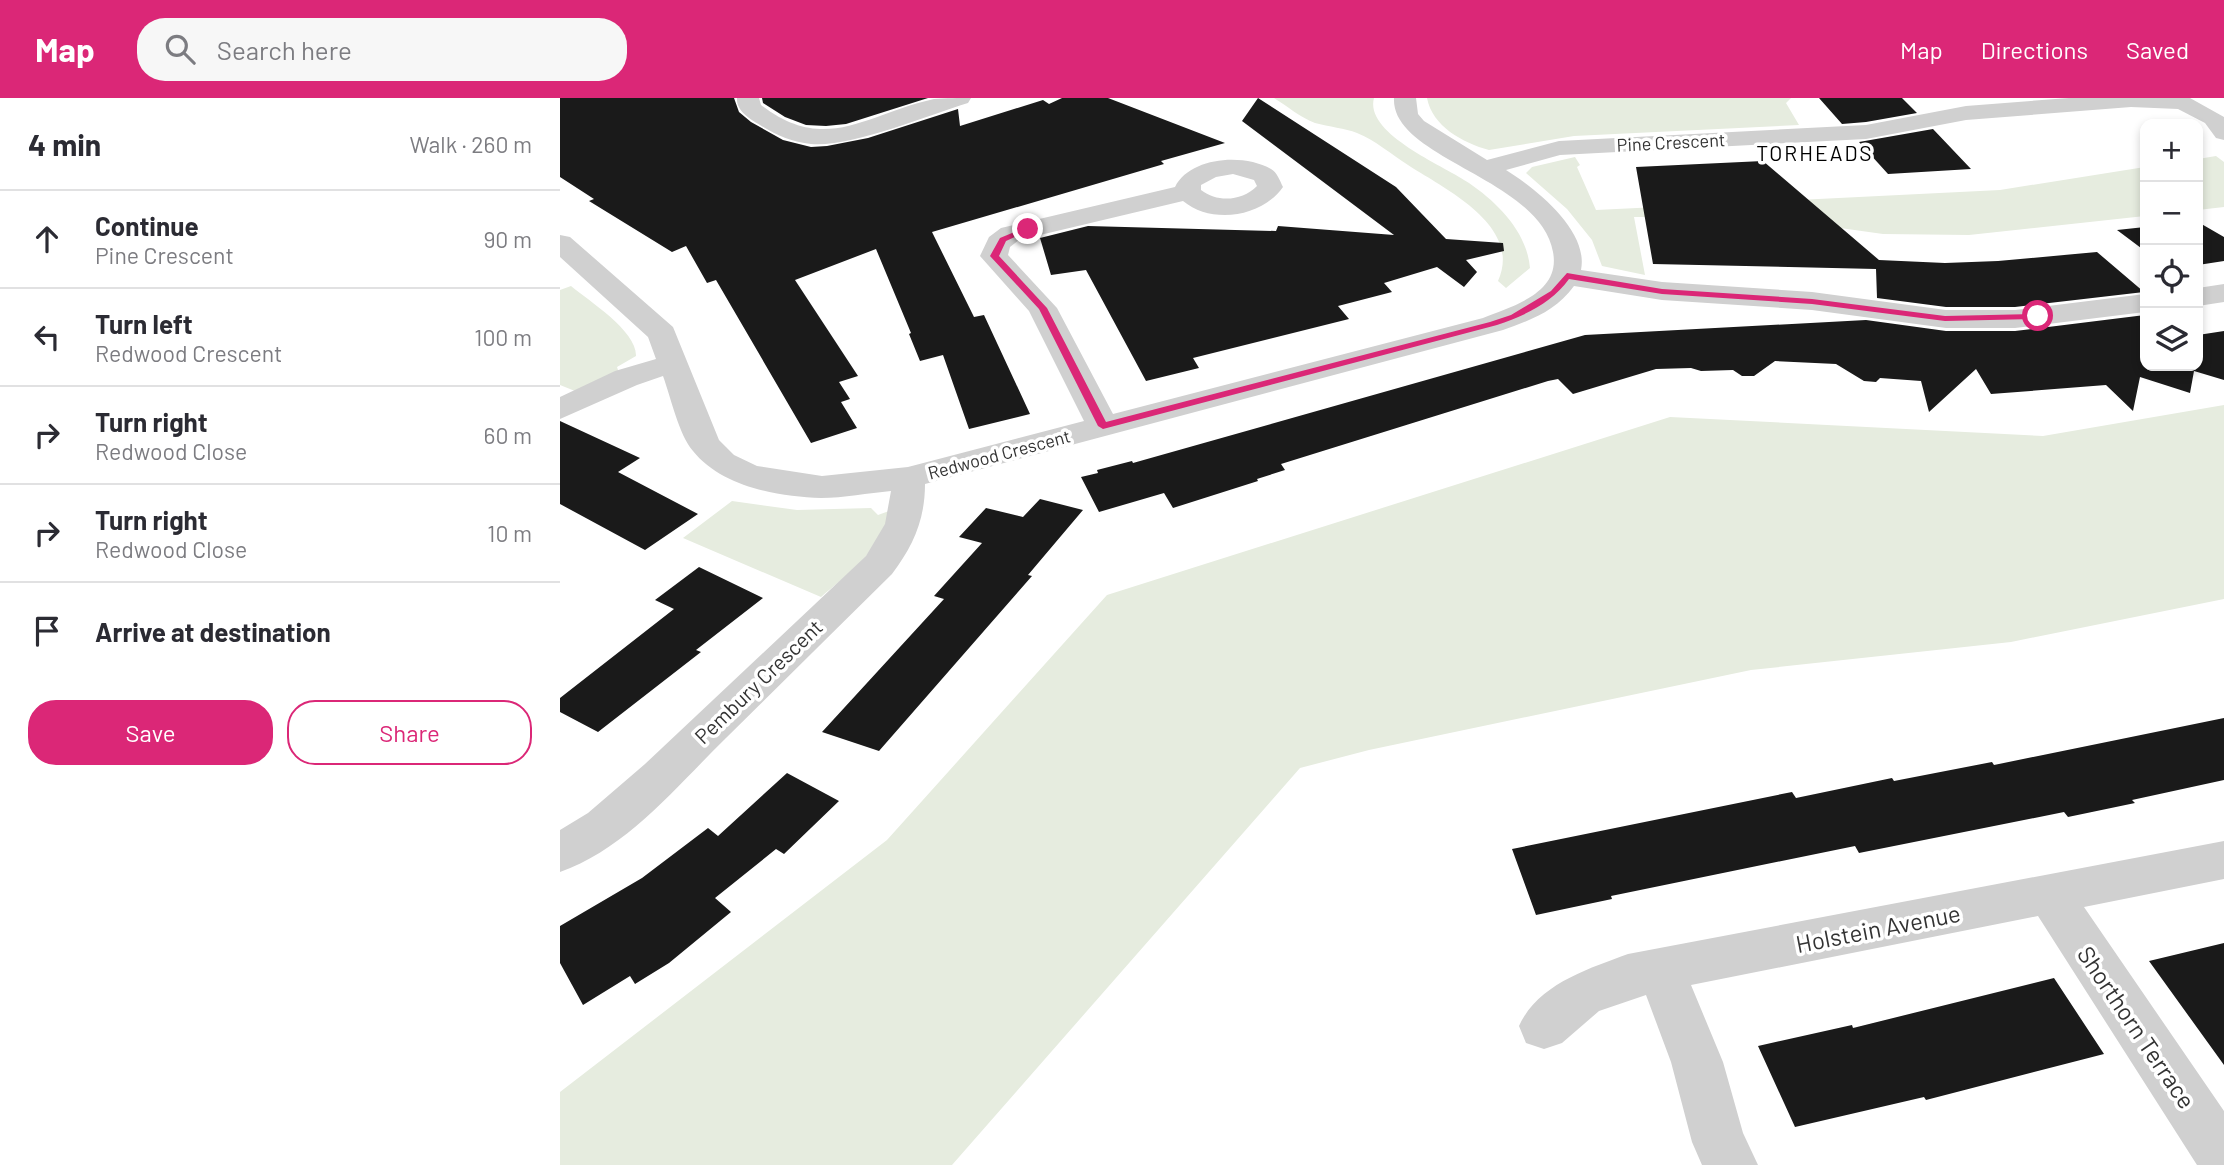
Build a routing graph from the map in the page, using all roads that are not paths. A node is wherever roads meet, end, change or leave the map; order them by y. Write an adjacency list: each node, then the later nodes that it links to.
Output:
1 (748, 98): 3 (street)
2 (1405, 98): 5 (street)
3 (943, 100)
4 (2224, 133): 5 (street, Pine Crescent)
5 (1485, 168): 8 (street)
6 (1188, 192): 14 (street)
7 (560, 243): 12 (street, Redwood Crescent)
8 (1567, 276): 11 (street); 14 (street, Redwood Crescent)
9 (2224, 293): 10 (street)
10 (2203, 296)
11 (2140, 304)
12 (674, 363): 13 (street); 15 (street, Redwood Crescent)
13 (560, 409)
14 (1103, 426): 15 (street, Redwood Crescent)
15 (908, 478): 16 (street, Pembury Crescent)
16 (560, 853)
17 (2224, 860): 18 (street, Holstein Avenue)
18 (2050, 895): 19 (street, Holstein Avenue); 21 (street, Shorthorn Terrace)
19 (1660, 969): 20 (street, Holstein Avenue); 22 (street)
20 (1544, 1026)
21 (2224, 1158)
22 (1731, 1165)

